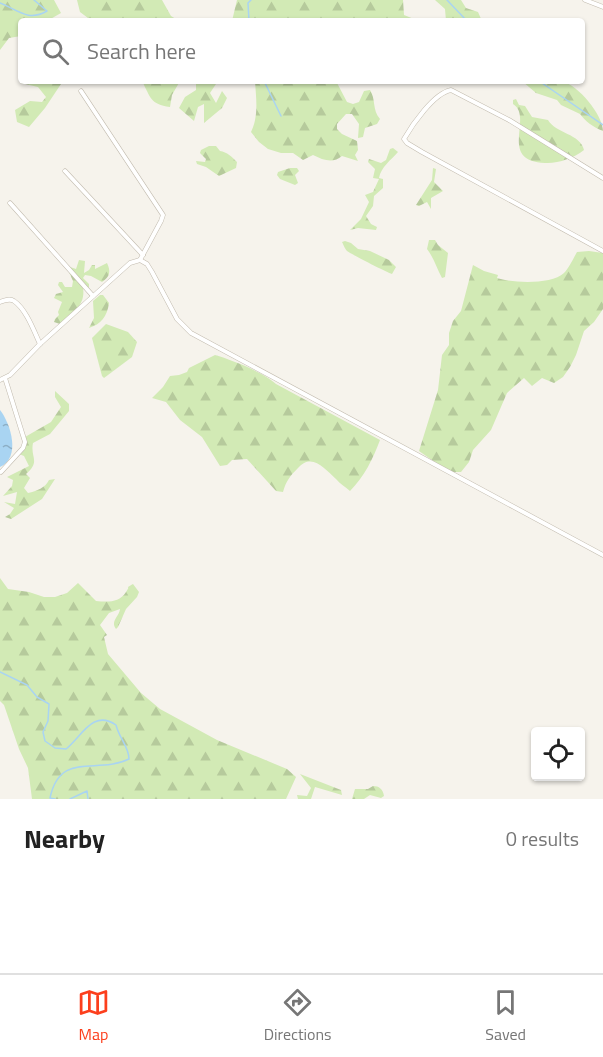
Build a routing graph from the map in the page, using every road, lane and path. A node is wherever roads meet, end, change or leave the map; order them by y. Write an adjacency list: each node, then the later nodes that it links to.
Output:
1 (585, 0): 2 (street)
2 (603, 7)
3 (81, 91): 8 (street)
4 (65, 171): 8 (street)
5 (603, 178): 7 (street)
6 (10, 203): 10 (street)
7 (603, 251)
8 (143, 255): 9 (street)
9 (141, 260): 10 (street); 15 (street)
10 (93, 296): 12 (street)
11 (0, 302): 12 (street)
12 (40, 344): 13 (street)
13 (2, 379): 14 (street)
14 (2, 472)
15 (603, 555)

